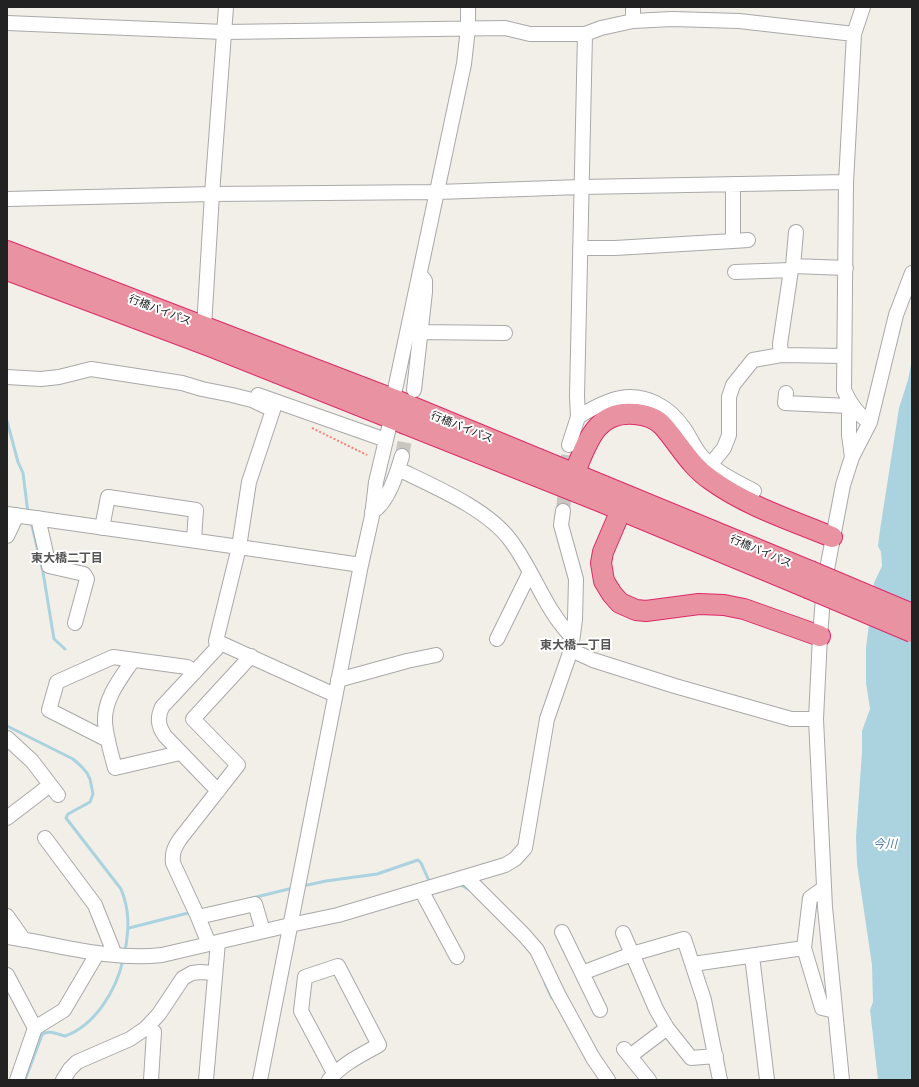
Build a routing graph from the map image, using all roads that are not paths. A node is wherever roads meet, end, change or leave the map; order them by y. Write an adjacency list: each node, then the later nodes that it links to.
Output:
1 (226, 7): 8 (street)
2 (468, 7): 7 (street)
3 (634, 7): 5 (street)
4 (864, 7): 10 (street)
5 (633, 22): 9 (street); 10 (street)
6 (7, 23): 8 (street)
7 (468, 28): 8 (street); 9 (street); 14 (street)
8 (224, 32): 15 (street)
9 (585, 34): 13 (street)
10 (854, 34): 11 (street)
11 (846, 182): 12 (street); 23 (street)
12 (733, 184): 13 (street); 19 (street)
13 (581, 187): 14 (street); 20 (street)
14 (438, 192): 15 (street); 25 (street)
15 (212, 194): 16 (street); 28 (street)
16 (7, 199)
17 (796, 232): 22 (street)
18 (748, 240): 19 (street)
19 (734, 241): 20 (street)
20 (580, 248): 39 (street)
21 (7, 251): 28 (highway, 行橋バイパス)
22 (792, 268): 23 (street); 26 (street); 31 (street)
23 (846, 268): 32 (street)
24 (7, 270): 40 (highway, 行橋バイパス)
25 (420, 272): 29 (street); 36 (street)
26 (735, 272)
27 (912, 273): 41 (street)
28 (204, 328): 36 (highway, 行橋バイパス)
29 (420, 332): 30 (street); 34 (street)
30 (505, 333)
31 (781, 355): 32 (street); 46 (street)
32 (844, 356): 38 (street)
33 (7, 377): 37 (street)
34 (414, 390)
35 (786, 393): 38 (street)
36 (393, 399): 40 (street); 48 (highway, 行橋バイパス)
37 (252, 400): 42 (street); 59 (street)
38 (849, 404): 41 (street); 45 (street)
39 (578, 417): 43 (street); 46 (street)
40 (391, 419): 42 (street); 50 (highway, 行橋バイパス)
41 (870, 422): 45 (street)
42 (386, 440): 52 (street)
43 (569, 445)
44 (402, 456): 47 (street)
45 (852, 457): 57 (street)
46 (711, 464): 49 (street)
47 (398, 469): 52 (street); 61 (street)
48 (574, 474): 57 (highway); 62 (highway, 行橋バイパス)
49 (754, 491)
50 (621, 510): 62 (highway, 行橋バイパス); 66 (highway)
51 (562, 511): 69 (street)
52 (372, 512): 60 (street)
53 (12, 515): 54 (street); 56 (street)
54 (38, 518): 55 (street); 64 (street)
55 (102, 528): 58 (street); 58 (street)
56 (7, 536)
57 (832, 537): 66 (street)
58 (194, 540): 59 (street)
59 (239, 547): 60 (street); 68 (street)
60 (361, 566): 74 (street)
61 (530, 572): 67 (street); 69 (street)
62 (809, 580): 63 (highway, 行橋バイパス, bridge); 65 (highway, 行橋バイパス, bridge)
63 (912, 614)
64 (75, 623)
65 (912, 632)
66 (820, 636): 76 (street)
67 (497, 639)
68 (216, 642): 71 (street); 73 (street)
69 (572, 644): 76 (street); 83 (street)
70 (436, 655): 74 (street)
71 (251, 656): 75 (street); 80 (street)
72 (133, 660): 73 (street); 78 (street); 78 (street)
73 (195, 672): 79 (street)
74 (338, 680): 75 (street)
75 (335, 695): 88 (street)
76 (816, 719): 84 (street)
77 (7, 738): 81 (street)
78 (108, 740): 79 (street)
79 (180, 753): 80 (street)
80 (218, 791): 87 (street)
81 (7, 818)
82 (45, 838): 98 (street)
83 (466, 877): 85 (street); 117 (street)
84 (824, 888): 95 (street); 106 (street)
85 (422, 890): 88 (street); 100 (street)
86 (7, 916): 93 (street)
87 (198, 917): 89 (street); 94 (street)
88 (290, 925): 89 (street); 116 (street)
89 (262, 931): 94 (street)
90 (562, 932): 103 (street)
91 (623, 934): 97 (street)
92 (7, 937): 93 (street)
93 (24, 940): 96 (street)
94 (214, 943): 98 (street); 102 (street)
95 (804, 948): 99 (street); 106 (street)
96 (97, 954): 98 (street); 107 (street)
97 (632, 954): 101 (street); 103 (street); 109 (street)
98 (115, 955)
99 (752, 956): 101 (street); 120 (street)
100 (457, 957)
101 (693, 964): 110 (street)
102 (216, 973): 108 (street); 115 (street)
103 (582, 973): 105 (street)
104 (7, 975): 107 (street)
105 (600, 1010)
106 (835, 1011): 121 (street)
107 (36, 1028): 112 (street)
108 (146, 1028): 113 (street); 114 (street)
109 (668, 1028): 110 (street); 118 (street)
110 (716, 1056): 119 (street)
111 (331, 1077): 111 (street)
112 (17, 1080)
113 (63, 1080)
114 (151, 1080)
115 (206, 1080)
116 (260, 1080)
117 (608, 1080)
118 (649, 1080)
119 (720, 1080)
120 (767, 1080)
121 (842, 1080)

